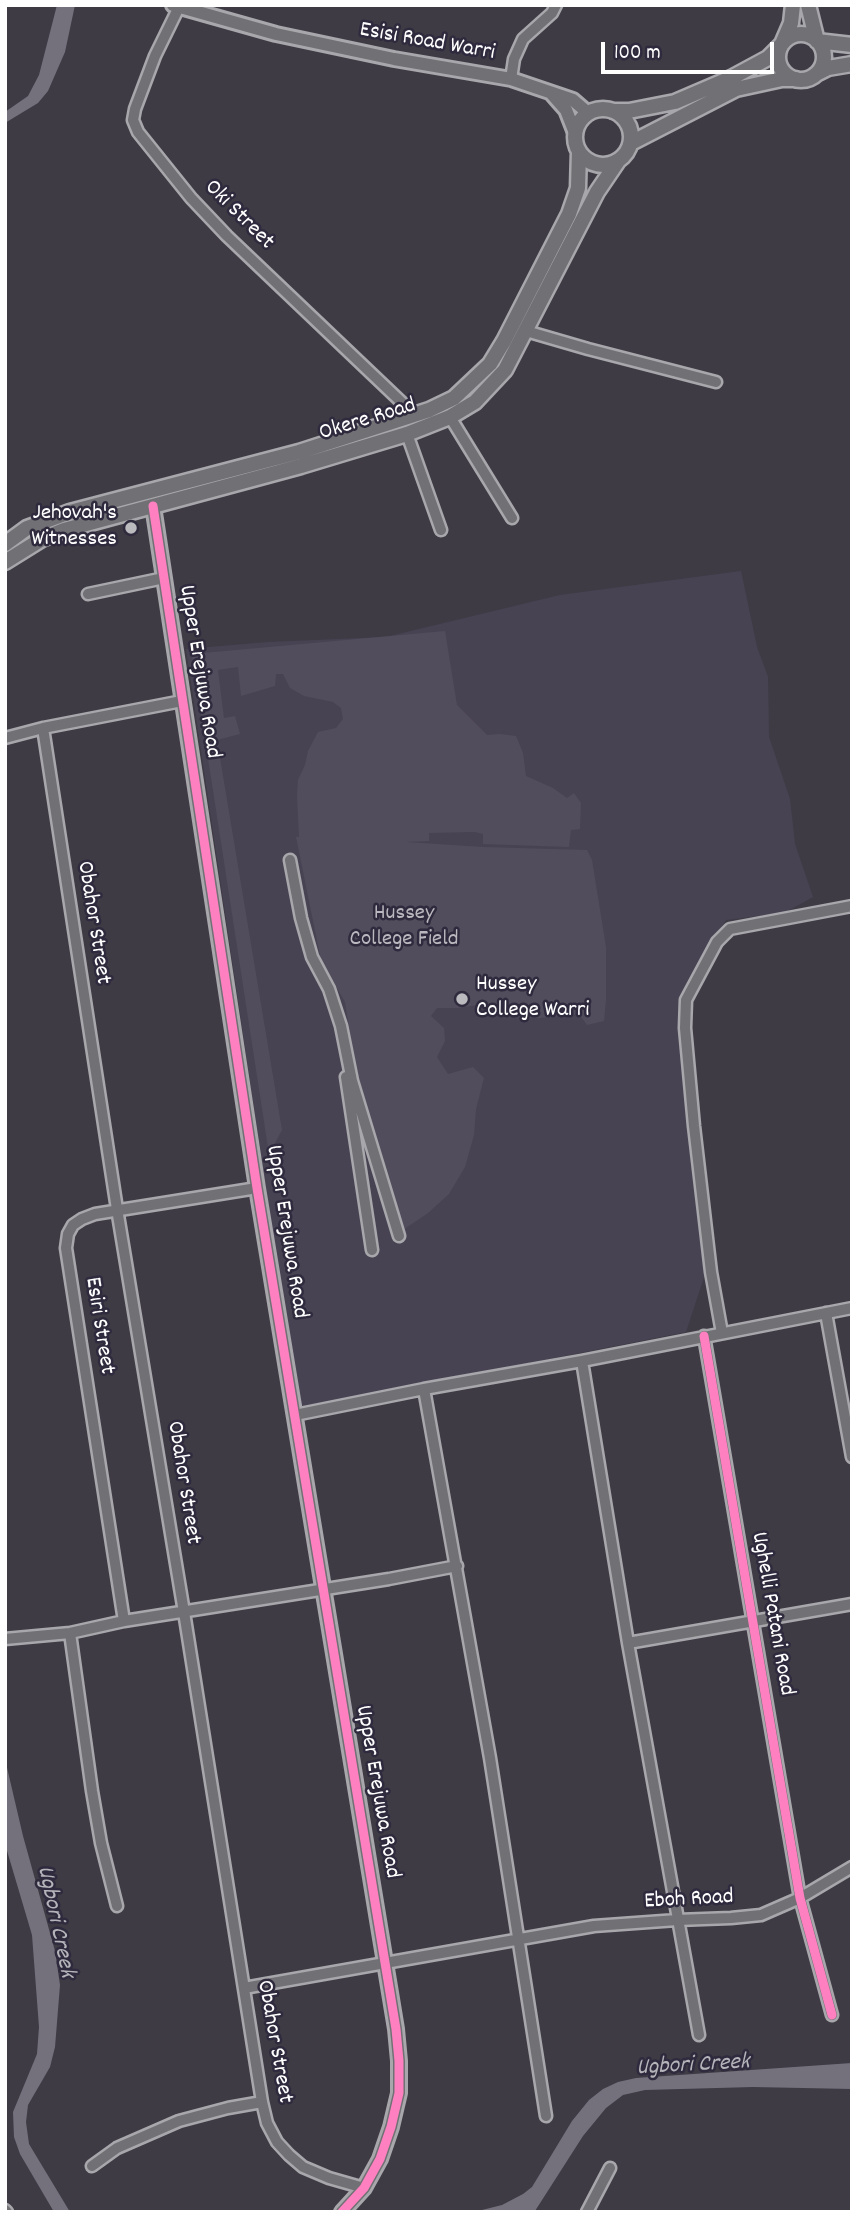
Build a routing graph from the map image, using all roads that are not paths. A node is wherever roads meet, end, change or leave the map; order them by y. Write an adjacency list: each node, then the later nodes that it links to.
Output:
1 (556, 5): 10 (street)
2 (793, 5): 6 (main road)
3 (808, 5): 5 (main road)
4 (176, 6): 10 (street, Esisi Road Warri); 21 (street, Oki Street)
5 (817, 41): 6 (main road); 7 (main road); 9 (main road)
6 (782, 44): 11 (main road); 13 (main road)
7 (852, 45)
8 (852, 64): 9 (main road)
9 (815, 75): 11 (main road)
10 (511, 79): 12 (street, Esisi Road Warri)
11 (796, 79): 16 (main road)
12 (550, 93): 14 (street, Esisi Road Warri); 15 (street)
13 (613, 111): 14 (main road); 16 (main road)
14 (588, 113): 15 (main road)
15 (575, 133): 17 (main road)
16 (631, 143): 18 (main road)
17 (579, 151): 18 (main road); 21 (main road, Okere Road)
18 (618, 161): 19 (main road, Okere Road)
19 (527, 331): 20 (street); 22 (main road, Okere Road)
20 (716, 382)
21 (415, 415): 27 (main road, Okere Road)
22 (450, 417): 23 (main road, Okere Road); 25 (street)
23 (407, 435): 24 (main road, Okere Road); 26 (street)
24 (153, 506): 28 (main road, Okere Road); 29 (street, Upper Erejuwa Road)
25 (512, 518)
26 (442, 530)
27 (5, 544)
28 (5, 562)
29 (164, 578): 30 (street); 31 (street, Upper Erejuwa Road)
30 (88, 594)
31 (182, 701): 32 (street); 37 (street, Upper Erejuwa Road)
32 (43, 728): 33 (street); 38 (street, Obahor Street)
33 (5, 738)
34 (290, 860): 36 (street)
35 (852, 906): 43 (street)
36 (335, 1008): 39 (street); 40 (street)
37 (257, 1188): 38 (street, Esiri Street); 47 (street, Upper Erejuwa Road)
38 (117, 1209): 52 (street, Obahor Street); 53 (street, Esiri Street)
39 (399, 1236)
40 (372, 1250)
41 (852, 1308): 42 (street)
42 (826, 1313): 43 (street); 48 (street)
43 (722, 1333): 44 (street)
44 (704, 1336): 45 (street); 54 (street, Ughelli Patani Road)
45 (582, 1361): 46 (street); 57 (street)
46 (424, 1389): 47 (street); 49 (street)
47 (295, 1415): 50 (street, Upper Erejuwa Road)
48 (852, 1457)
49 (457, 1566): 50 (street); 62 (street)
50 (322, 1589): 52 (street); 63 (street, Upper Erejuwa Road)
51 (852, 1604): 54 (street)
52 (184, 1612): 53 (street); 64 (street, Obahor Street)
53 (124, 1621): 55 (street)
54 (752, 1622): 57 (street); 59 (street, Ughelli Patani Road)
55 (70, 1633): 56 (street); 60 (street)
56 (5, 1639)
57 (628, 1643): 61 (street)
58 (852, 1867): 59 (street, Eboh Road)
59 (800, 1898): 61 (street, Eboh Road); 65 (street, Ughelli Patani Road)
60 (117, 1906)
61 (677, 1920): 62 (street, Eboh Road); 66 (street)
62 (518, 1940): 63 (street, Eboh Road); 68 (street)
63 (385, 1964): 64 (street, Eboh Road); 71 (street, Upper Erejuwa Road)
64 (244, 1989): 67 (street, Obahor Street)
65 (832, 2015)
66 (699, 2035)
67 (262, 2102): 69 (street); 71 (street, Obahor Street)
68 (546, 2116)
69 (92, 2166)
70 (610, 2168): 73 (street)
71 (364, 2188): 72 (street, Upper Erejuwa Road)
72 (341, 2212)
73 (587, 2212)

